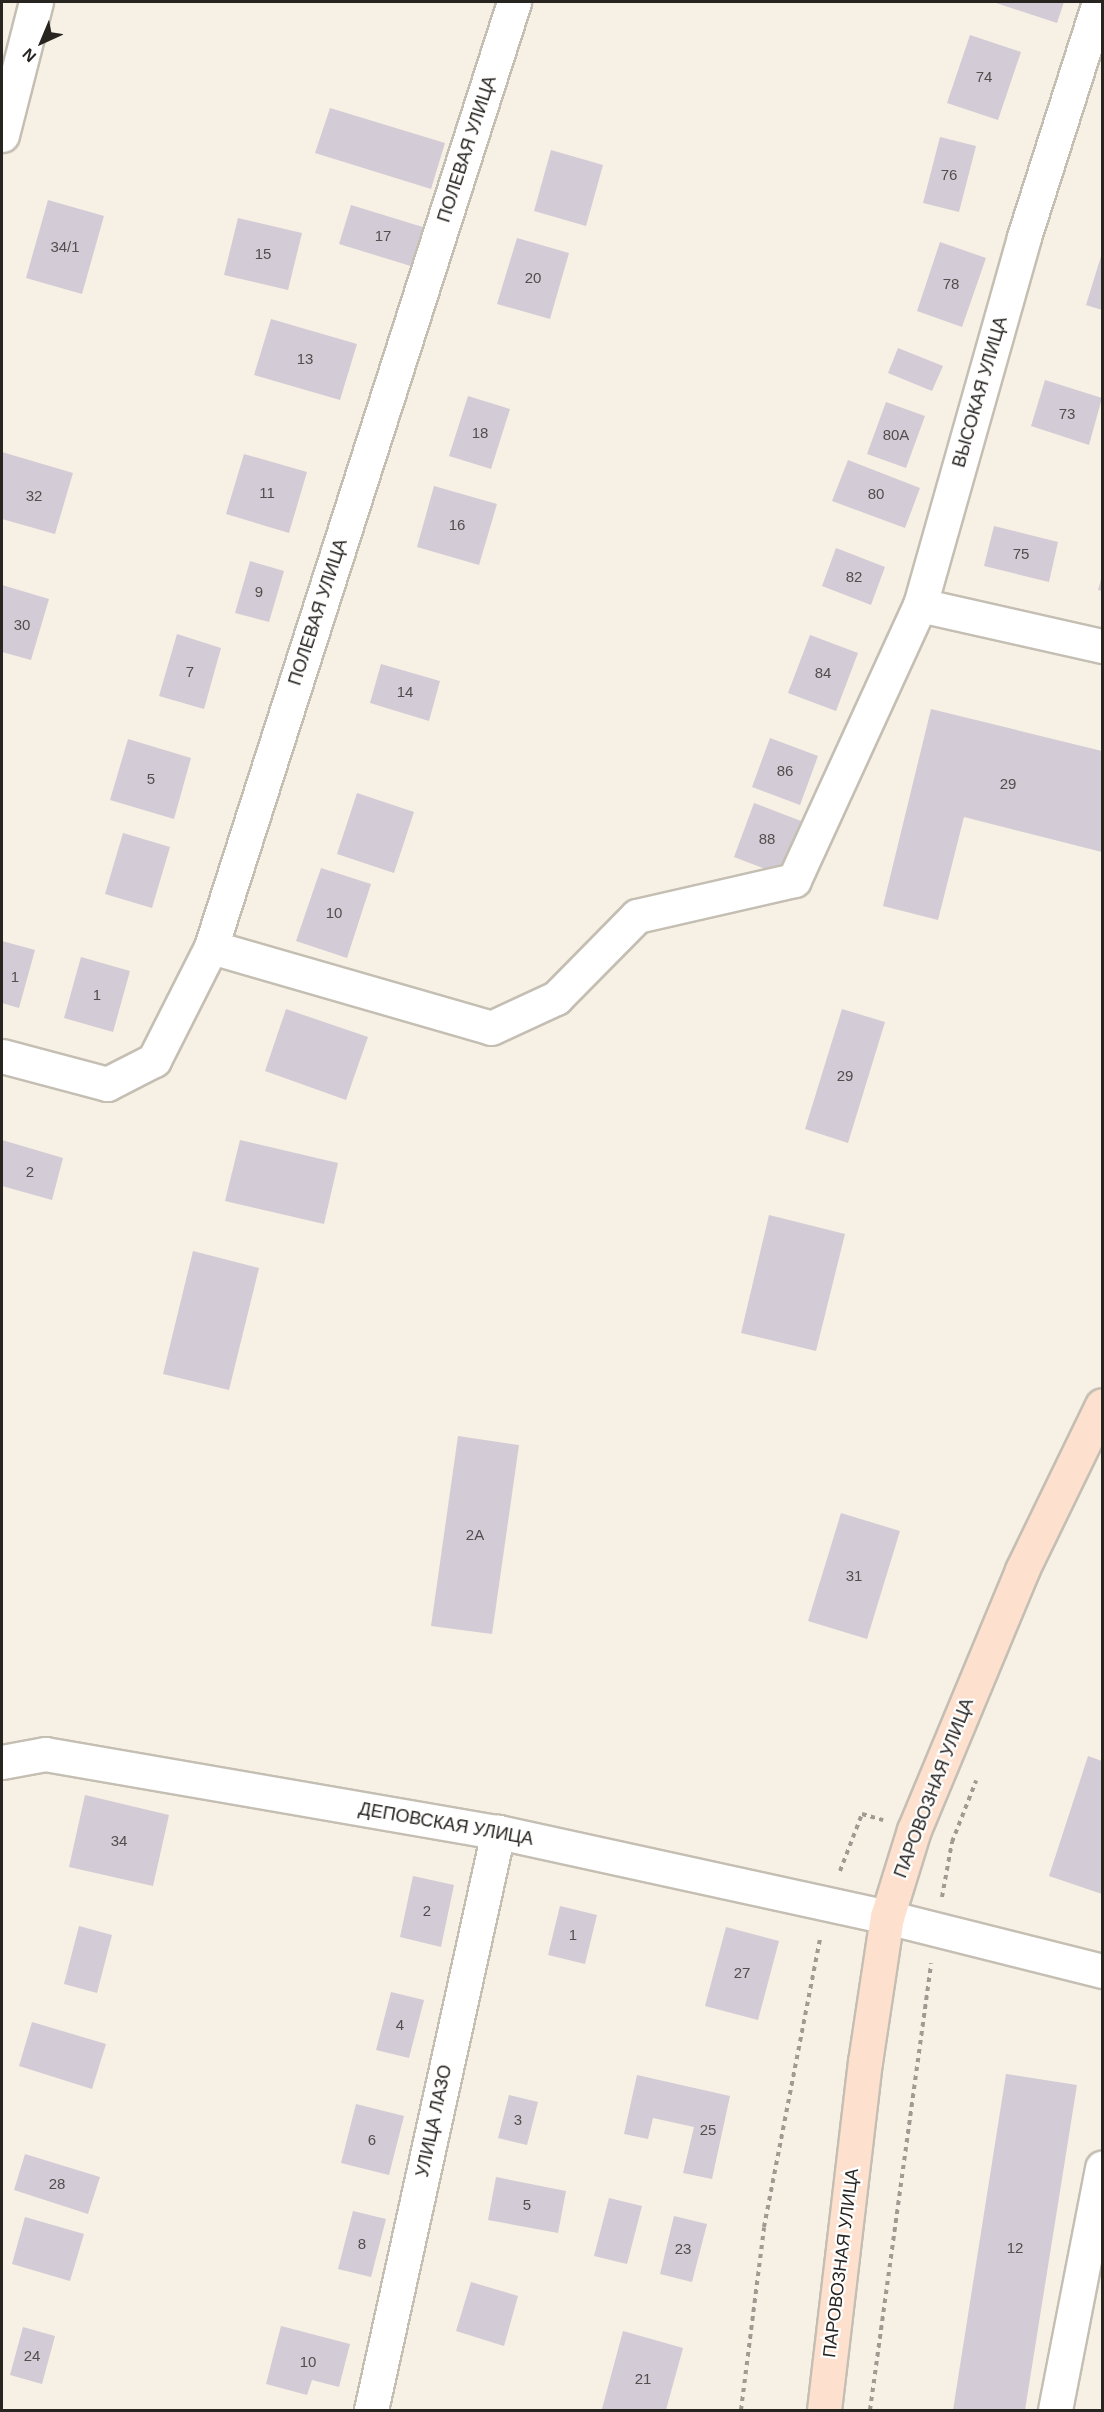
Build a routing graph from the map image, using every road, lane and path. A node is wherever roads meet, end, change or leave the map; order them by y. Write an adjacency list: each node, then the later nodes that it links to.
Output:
1 (36, 2): 4 (street)
2 (514, 2): 7 (street, ПОЛЕВАЯ УЛИЦА)
3 (1098, 2): 5 (street, ВЫСОКАЯ УЛИЦА)
4 (2, 135)
5 (920, 605): 6 (street); 7 (street, ВЫСОКАЯ УЛИЦА)
6 (1102, 646)
7 (211, 947): 8 (street, ПОЛЕВАЯ УЛИЦА)
8 (2, 1056)
9 (1102, 1405): 12 (main road, ПАРОВОЗНАЯ УЛИЦА)
10 (2, 1762): 13 (street, ДЕПОВСКАЯ УЛИЦА)
11 (977, 1776): 14 (path)
12 (914, 1830): 14 (path); 15 (path); 16 (main road, ПАРОВОЗНАЯ УЛИЦА)
13 (498, 1832): 15 (street, ДЕПОВСКАЯ УЛИЦА); 20 (street, УЛИЦА ЛАЗО)
14 (952, 1842): 17 (path)
15 (826, 1905): 16 (street, ДЕПОВСКАЯ УЛИЦА); 21 (path)
16 (887, 1917): 17 (street, ДЕПОВСКАЯ УЛИЦА); 22 (main road, ПАРОВОЗНАЯ УЛИЦА)
17 (936, 1931): 18 (street, ДЕПОВСКАЯ УЛИЦА); 23 (path)
18 (1102, 1971)
19 (1102, 2168): 24 (street)
20 (371, 2410)
21 (741, 2410)
22 (824, 2410)
23 (870, 2410)
24 (1055, 2410)

